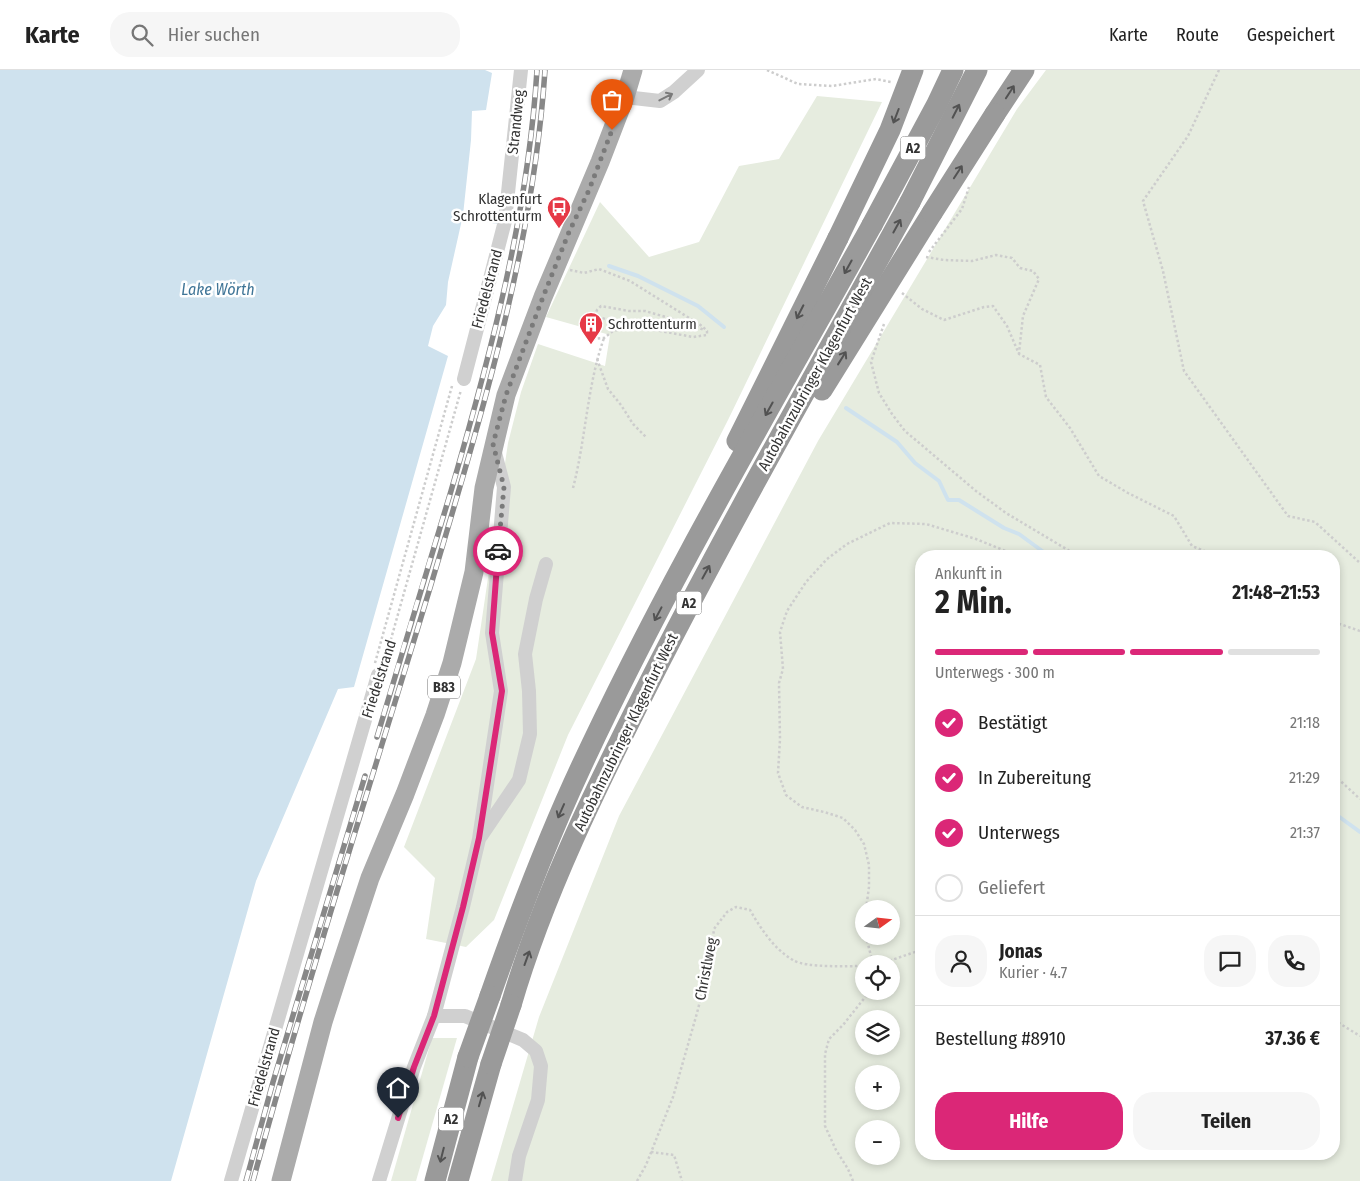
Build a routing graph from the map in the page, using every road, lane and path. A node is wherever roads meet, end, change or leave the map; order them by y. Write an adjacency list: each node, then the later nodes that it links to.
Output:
1 (521, 70): 10 (street, Strandweg)
2 (633, 70): 9 (main road, B83)
3 (698, 70): 9 (street, one-way to 3)
4 (913, 70): 28 (highway, one-way to 28, bridge)
5 (953, 70): 28 (highway, Autobahnzubringer Klagenfurt West / A2, one-way to 28, bridge)
6 (978, 70): 26 (highway, Autobahnzubringer Klagenfurt West / A2, one-way to 6, bridge)
7 (1024, 70): 26 (highway, one-way to 7, bridge)
8 (1219, 70): 32 (path)
9 (625, 97): 14 (main road, B83)
10 (510, 174): 23 (street, Friedelstrand)
11 (971, 182): 12 (path)
12 (926, 257): 13 (path); 21 (path)
13 (921, 264)
14 (556, 266): 18 (path); 25 (main road, B83)
15 (907, 286): 21 (path)
16 (886, 317): 30 (path)
17 (622, 329): 18 (path); 18 (path); 19 (path)
18 (707, 331)
19 (604, 338): 20 (path); 22 (path)
20 (592, 339)
21 (1019, 354): 31 (path)
22 (597, 357): 24 (path); 27 (path)
23 (464, 379): 36 (path, Friedelstrand); 36 (path)
24 (646, 438)
25 (493, 444): 39 (street); 50 (main road, B83)
26 (772, 453): 53 (highway, Autobahnzubringer Klagenfurt West / A2, one-way to 26, bridge)
27 (573, 488)
28 (719, 501): 52 (highway, Autobahnzubringer Klagenfurt West / A2, one-way to 52, bridge)
29 (1003, 550): 40 (path)
30 (1068, 550)
31 (1202, 550)
32 (1360, 563)
33 (546, 564): 39 (street)
34 (1340, 624): 35 (path)
35 (1360, 631)
36 (378, 675): 49 (street, Friedelstrand)
37 (1340, 781): 38 (path)
38 (1360, 799)
39 (479, 838): 45 (street)
40 (867, 900)
41 (915, 952): 42 (path)
42 (900, 957)
43 (855, 966): 48 (path, Christlweg)
44 (863, 1000): 57 (path)
45 (434, 1016): 51 (street); 54 (street)
46 (1340, 1024): 47 (path)
47 (1360, 1036)
48 (651, 1152): 55 (path, Christlweg); 56 (path)
49 (231, 1181)
50 (280, 1181)
51 (379, 1181)
52 (435, 1181)
53 (458, 1181)
54 (515, 1181)
55 (637, 1181)
56 (682, 1181)
57 (852, 1181)

